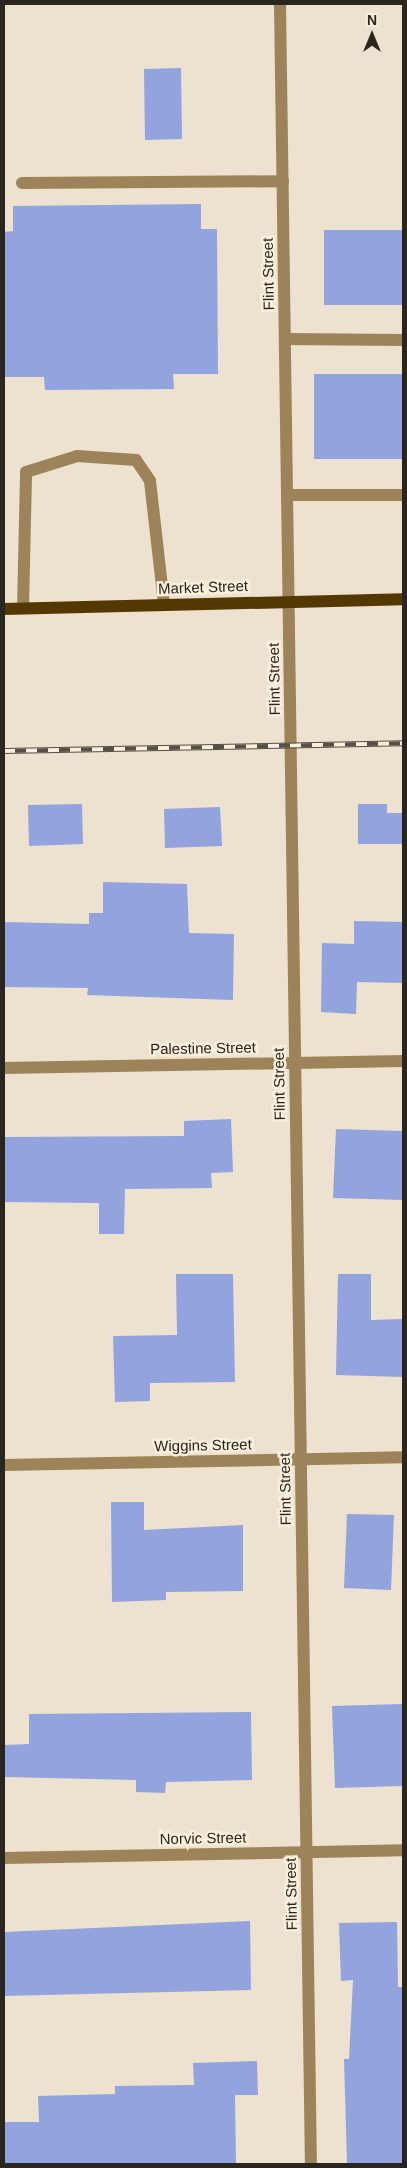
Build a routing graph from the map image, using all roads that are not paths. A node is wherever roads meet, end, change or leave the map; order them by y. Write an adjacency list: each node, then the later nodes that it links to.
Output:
1 (280, 4): 2 (street, Flint Street)
2 (283, 181): 3 (street); 4 (street, Flint Street)
3 (22, 183)
4 (285, 339): 5 (street); 6 (street, Flint Street)
5 (403, 340)
6 (287, 495): 7 (street); 9 (street, Flint Street)
7 (403, 495)
8 (403, 599): 9 (main road, Market Street)
9 (289, 601): 10 (main road, Market Street); 14 (street, Flint Street)
10 (164, 604): 11 (main road, Market Street); 11 (street)
11 (23, 608): 12 (main road, Market Street)
12 (4, 609)
13 (403, 1061): 14 (street, Palestine Street)
14 (295, 1063): 15 (street, Palestine Street); 17 (street, Flint Street)
15 (4, 1068)
16 (403, 1458): 17 (street, Wiggins Street)
17 (301, 1459): 18 (street, Wiggins Street); 20 (street, Flint Street)
18 (4, 1464)
19 (403, 1850): 20 (street, Norvic Street)
20 (307, 1852): 21 (street, Norvic Street); 22 (street, Flint Street)
21 (4, 1858)
22 (311, 2164)

